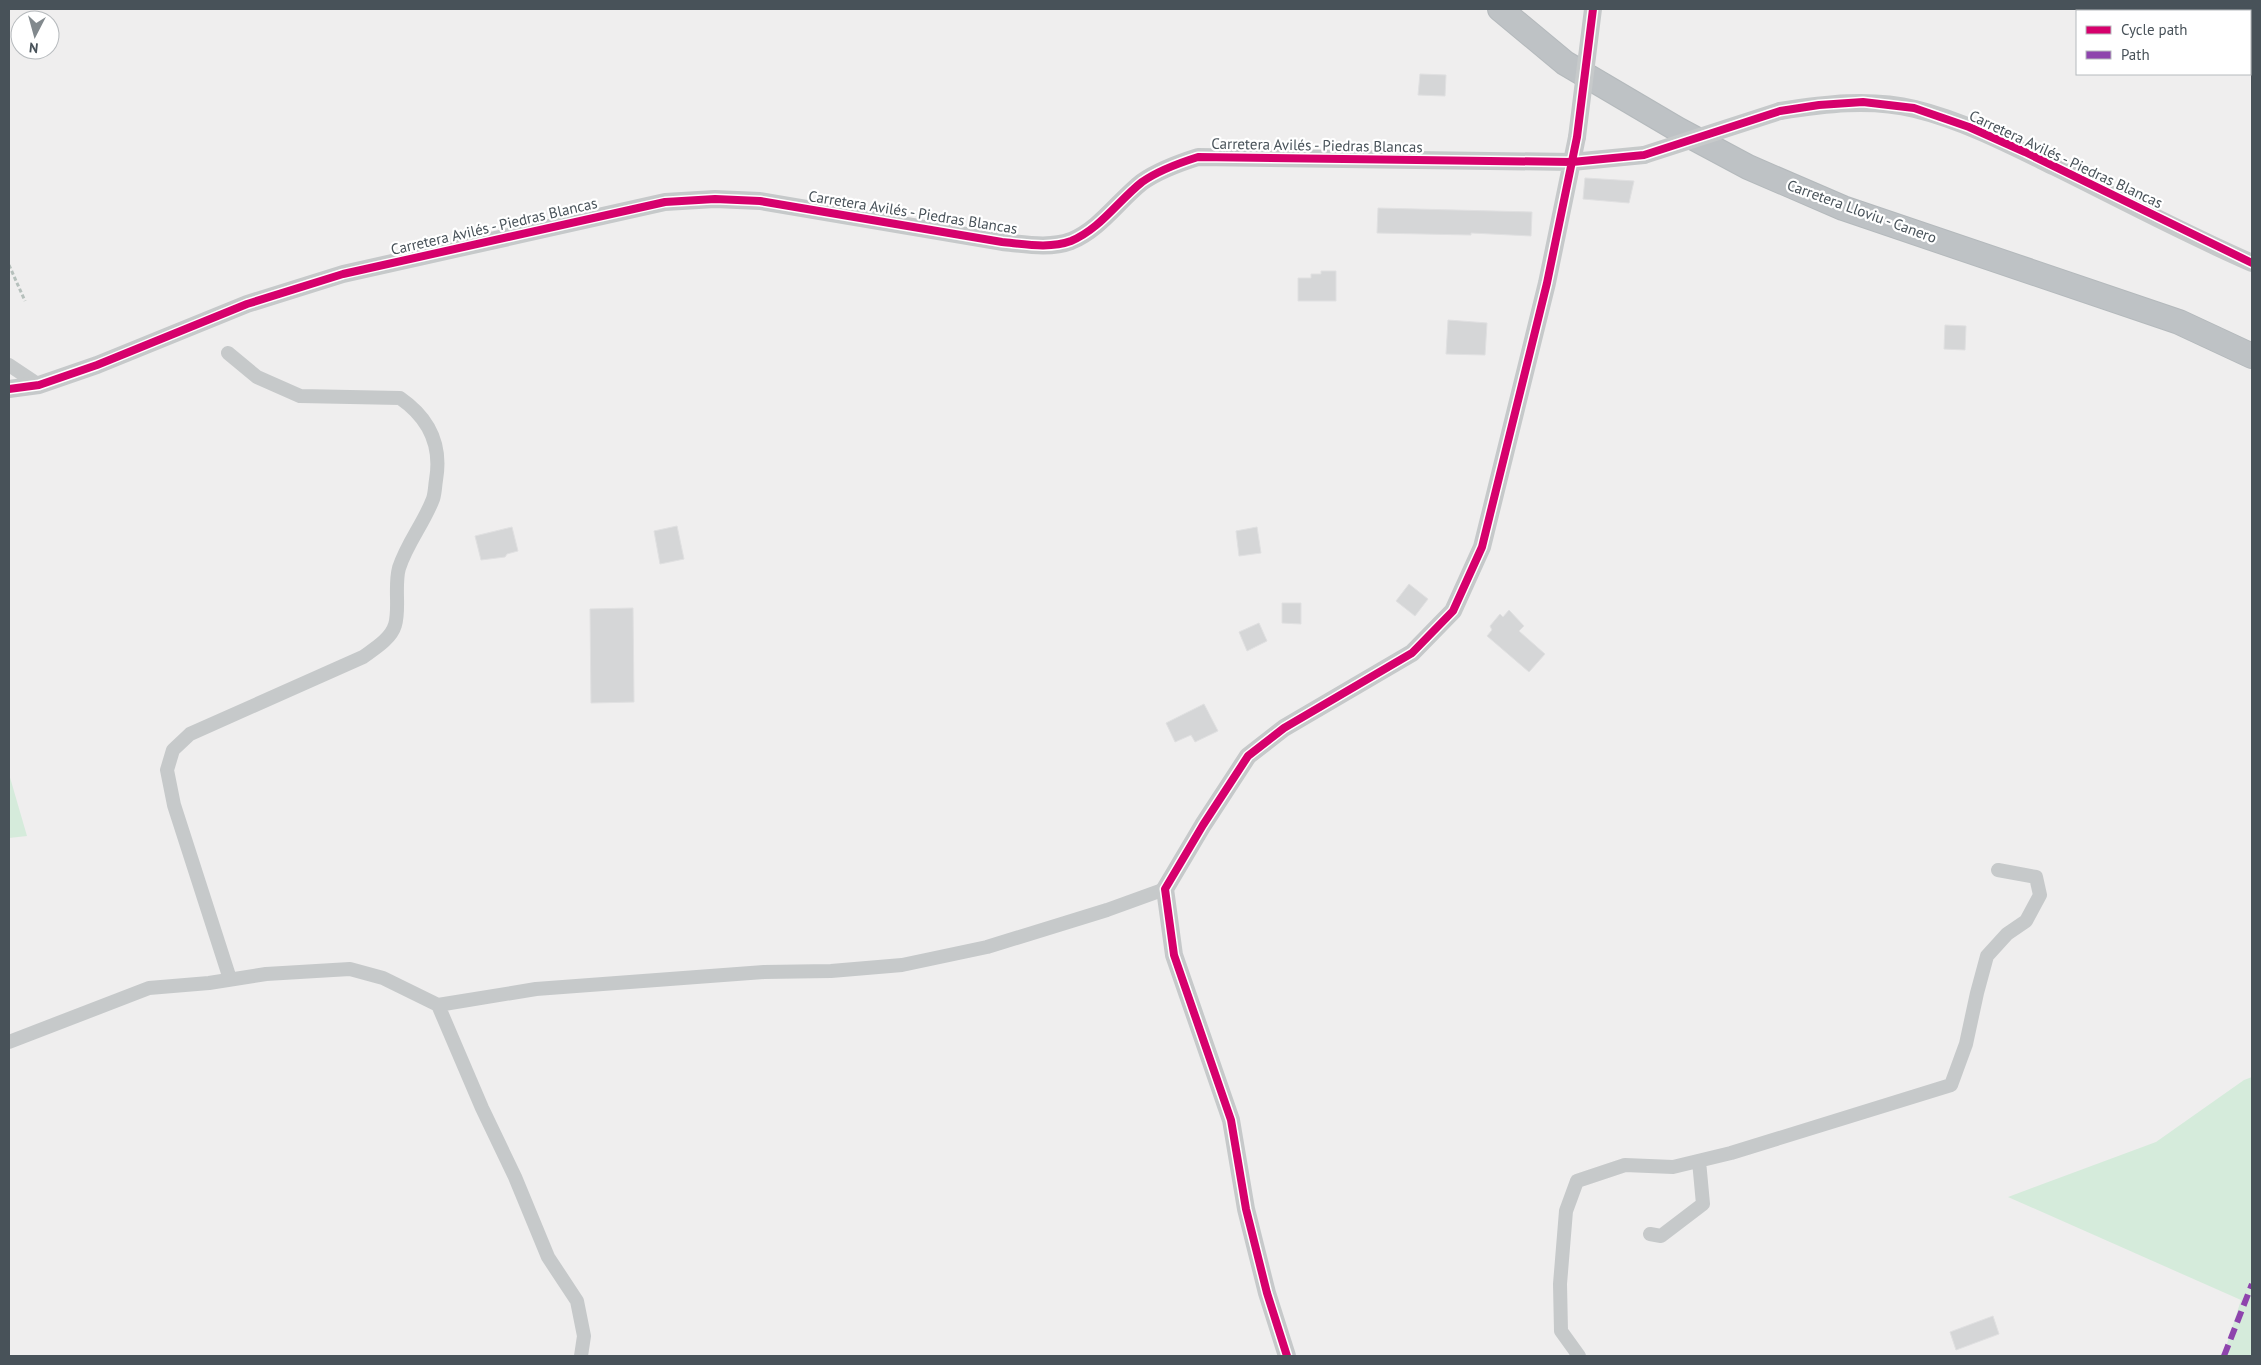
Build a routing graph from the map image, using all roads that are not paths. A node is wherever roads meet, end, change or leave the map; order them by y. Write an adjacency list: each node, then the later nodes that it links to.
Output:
1 (1500, 9): 6 (highway, Carretera Lloviu - Canero)
2 (1593, 9): 3 (street, bridge)
3 (1572, 162): 4 (street, Carretera Avilés - Piedras Blancas, bridge); 8 (street, Carretera Avilés - Piedras Blancas); 11 (street)
4 (2252, 263)
5 (228, 353): 12 (street)
6 (2252, 356)
7 (9, 364): 8 (street)
8 (39, 385): 9 (street, Carretera Avilés - Piedras Blancas)
9 (9, 389)
10 (1998, 870): 15 (street)
11 (1165, 889): 13 (street); 18 (street)
12 (230, 979): 13 (street); 14 (street)
13 (438, 1005): 17 (street)
14 (9, 1042)
15 (1699, 1161): 16 (street); 19 (street)
16 (1650, 1234)
17 (581, 1356)
18 (1287, 1356)
19 (1579, 1356)

